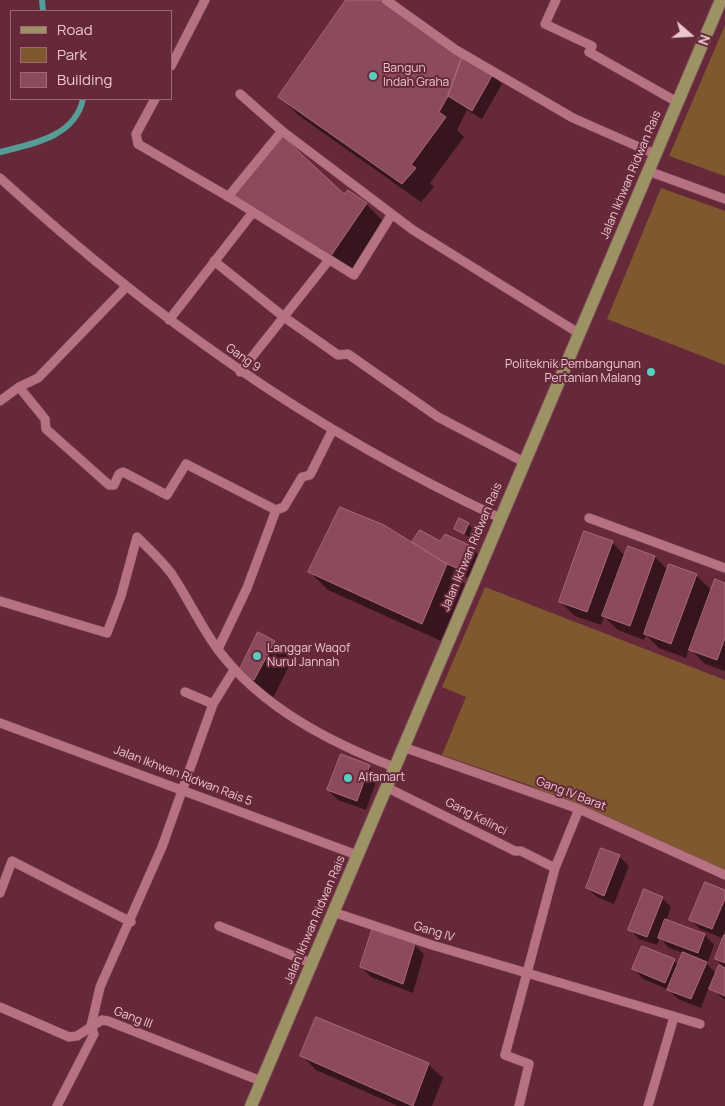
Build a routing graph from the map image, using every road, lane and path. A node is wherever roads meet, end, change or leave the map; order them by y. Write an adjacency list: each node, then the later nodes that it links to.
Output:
1 (206, 0): 5 (street)
2 (386, 0): 10 (street)
3 (556, 0): 8 (street)
4 (721, 0): 8 (main road, Jalan Ikhwan Ridwan Rais)
5 (172, 64)
6 (240, 94): 9 (street)
7 (153, 100): 13 (street)
8 (677, 102): 10 (main road, Jalan Ikhwan Ridwan Rais)
9 (282, 131): 13 (street); 16 (street)
10 (655, 154): 11 (main road, Jalan Ikhwan Ridwan Rais)
11 (648, 171): 14 (street); 22 (main road, Jalan Ikhwan Ridwan Rais)
12 (0, 178): 19 (street, Gang 9)
13 (228, 197): 15 (street)
14 (725, 199)
15 (252, 212): 17 (street); 18 (street)
16 (392, 214): 17 (street); 22 (street)
17 (329, 260): 20 (street)
18 (214, 261): 20 (street); 21 (street)
19 (126, 287): 21 (street, Gang 9); 24 (street)
20 (284, 316): 23 (street); 27 (street)
21 (169, 320): 23 (street, Gang 9)
22 (580, 334): 27 (main road, Jalan Ikhwan Ridwan Rais)
23 (240, 372): 26 (street, Gang 9)
24 (19, 387): 25 (street); 28 (street)
25 (0, 401)
26 (332, 431): 28 (street); 29 (street, Gang 9)
27 (524, 462): 29 (main road, Jalan Ikhwan Ridwan Rais)
28 (276, 510): 33 (street)
29 (500, 518): 38 (main road, Jalan Ikhwan Ridwan Rais)
30 (589, 518): 31 (street)
31 (725, 568)
32 (0, 601): 33 (street)
33 (218, 649): 34 (street)
34 (234, 670): 36 (street); 39 (street)
35 (185, 692): 36 (street)
36 (213, 704): 41 (street)
37 (0, 723): 41 (street, Jalan Ikhwan Ridwan Rais 5)
38 (403, 747): 39 (main road, Jalan Ikhwan Ridwan Rais); 42 (street, Gang IV Barat)
39 (394, 767): 40 (main road, Jalan Ikhwan Ridwan Rais)
40 (386, 787): 43 (main road, Jalan Ikhwan Ridwan Rais); 44 (street, Gang Kelinci)
41 (182, 789): 43 (street, Jalan Ikhwan Ridwan Rais 5); 48 (street)
42 (578, 809): 44 (street); 45 (street, Gang IV Barat)
43 (358, 855): 47 (main road, Jalan Ikhwan Ridwan Rais)
44 (555, 868): 51 (street)
45 (725, 875)
46 (0, 893): 48 (street)
47 (333, 912): 50 (main road, Jalan Ikhwan Ridwan Rais); 51 (street, Gang IV)
48 (131, 922): 55 (street)
49 (219, 926): 50 (street)
50 (312, 963): 56 (main road, Jalan Ikhwan Ridwan Rais)
51 (528, 973): 53 (street, Gang IV); 59 (street)
52 (0, 1007): 55 (street, Gang III)
53 (674, 1017): 54 (street, Gang IV); 60 (street)
54 (700, 1024)
55 (91, 1026): 56 (street, Gang III); 57 (street)
56 (261, 1081): 58 (main road, Jalan Ikhwan Ridwan Rais)
57 (57, 1106)
58 (251, 1106)
59 (518, 1106)
60 (648, 1106)

